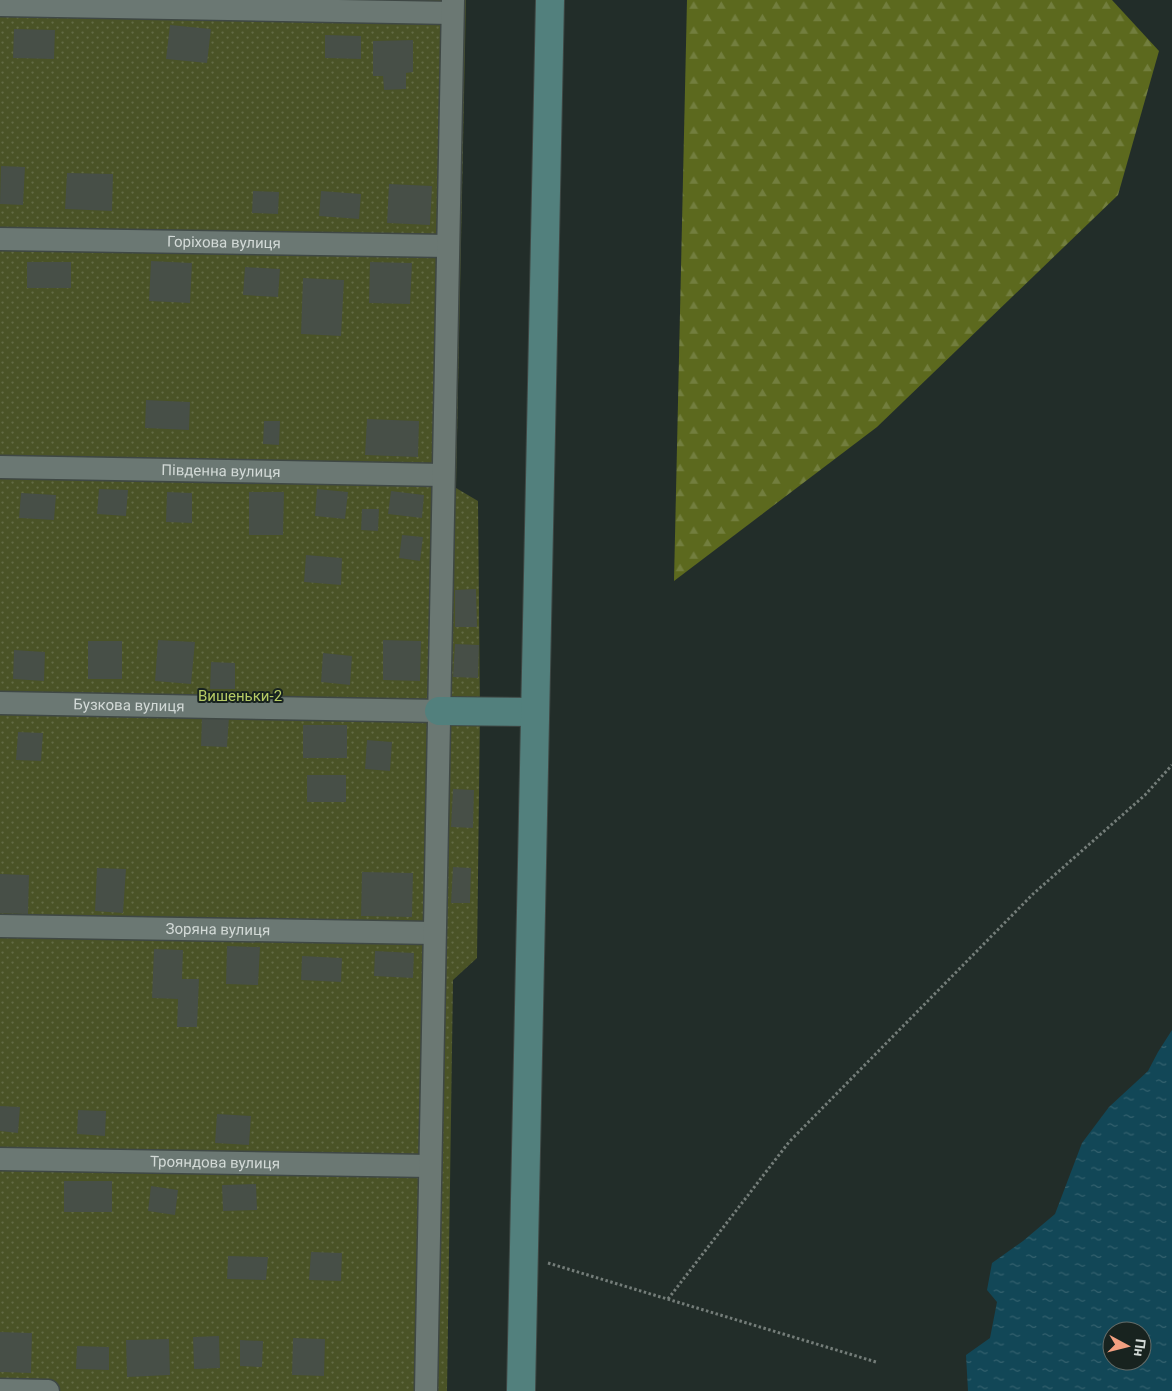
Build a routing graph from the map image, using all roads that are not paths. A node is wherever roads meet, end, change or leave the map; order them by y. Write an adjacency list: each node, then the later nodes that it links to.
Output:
1 (550, 0): 10 (street)
2 (0, 5): 3 (street)
3 (452, 6): 5 (street)
4 (0, 238): 5 (street, Горіхова вулиця)
5 (448, 246): 7 (street)
6 (0, 468): 7 (street, Південна вулиця)
7 (443, 475): 9 (street)
8 (0, 703): 9 (street, Бузкова вулиця)
9 (439, 711): 10 (street); 12 (street)
10 (535, 712): 18 (street)
11 (0, 926): 12 (street, Зоряна вулиця)
12 (434, 933): 14 (street)
13 (0, 1159): 14 (street, Трояндова вулиця)
14 (430, 1166): 17 (street)
15 (0, 1390): 16 (street)
16 (48, 1391)
17 (426, 1391)
18 (521, 1391)

